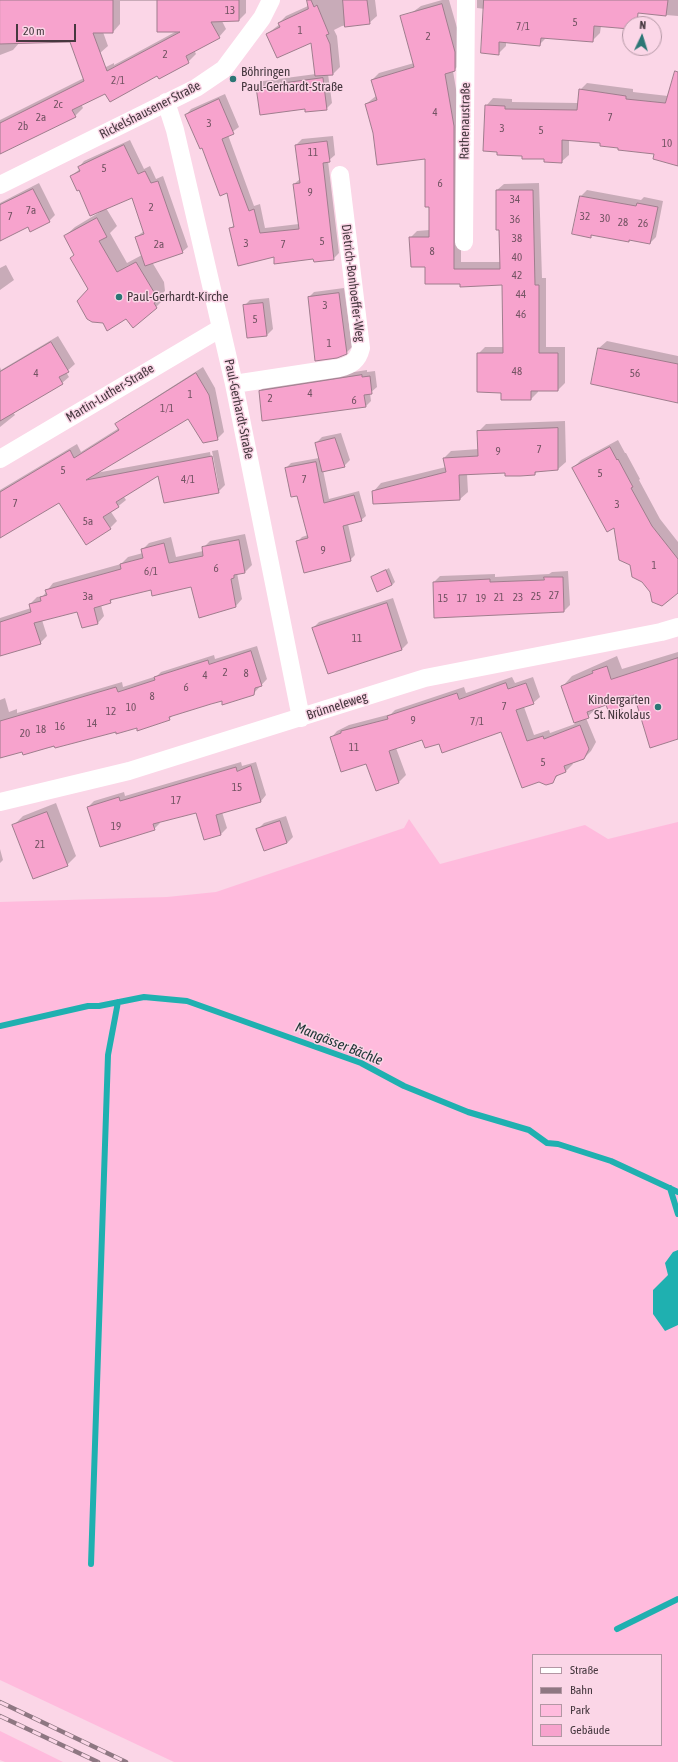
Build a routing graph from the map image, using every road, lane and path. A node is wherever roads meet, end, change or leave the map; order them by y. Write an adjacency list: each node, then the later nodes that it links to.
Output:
1 (271, 0): 3 (street, Rickelshausener Straße)
2 (466, 0): 6 (street, Rathenaustraße)
3 (166, 102): 5 (street, Rickelshausener Straße); 7 (street, Paul-Gerhardt-Straße)
4 (340, 175): 8 (street, Dietrich-Bonhoeffer-Weg)
5 (0, 185)
6 (464, 242)
7 (221, 328): 8 (street, Paul-Gerhardt-Straße); 9 (street, Martin-Luther-Straße)
8 (234, 384): 11 (street, Paul-Gerhardt-Straße)
9 (0, 459)
10 (678, 627): 11 (street, Brünneleweg)
11 (301, 718): 12 (street, Brünneleweg)
12 (0, 802)

